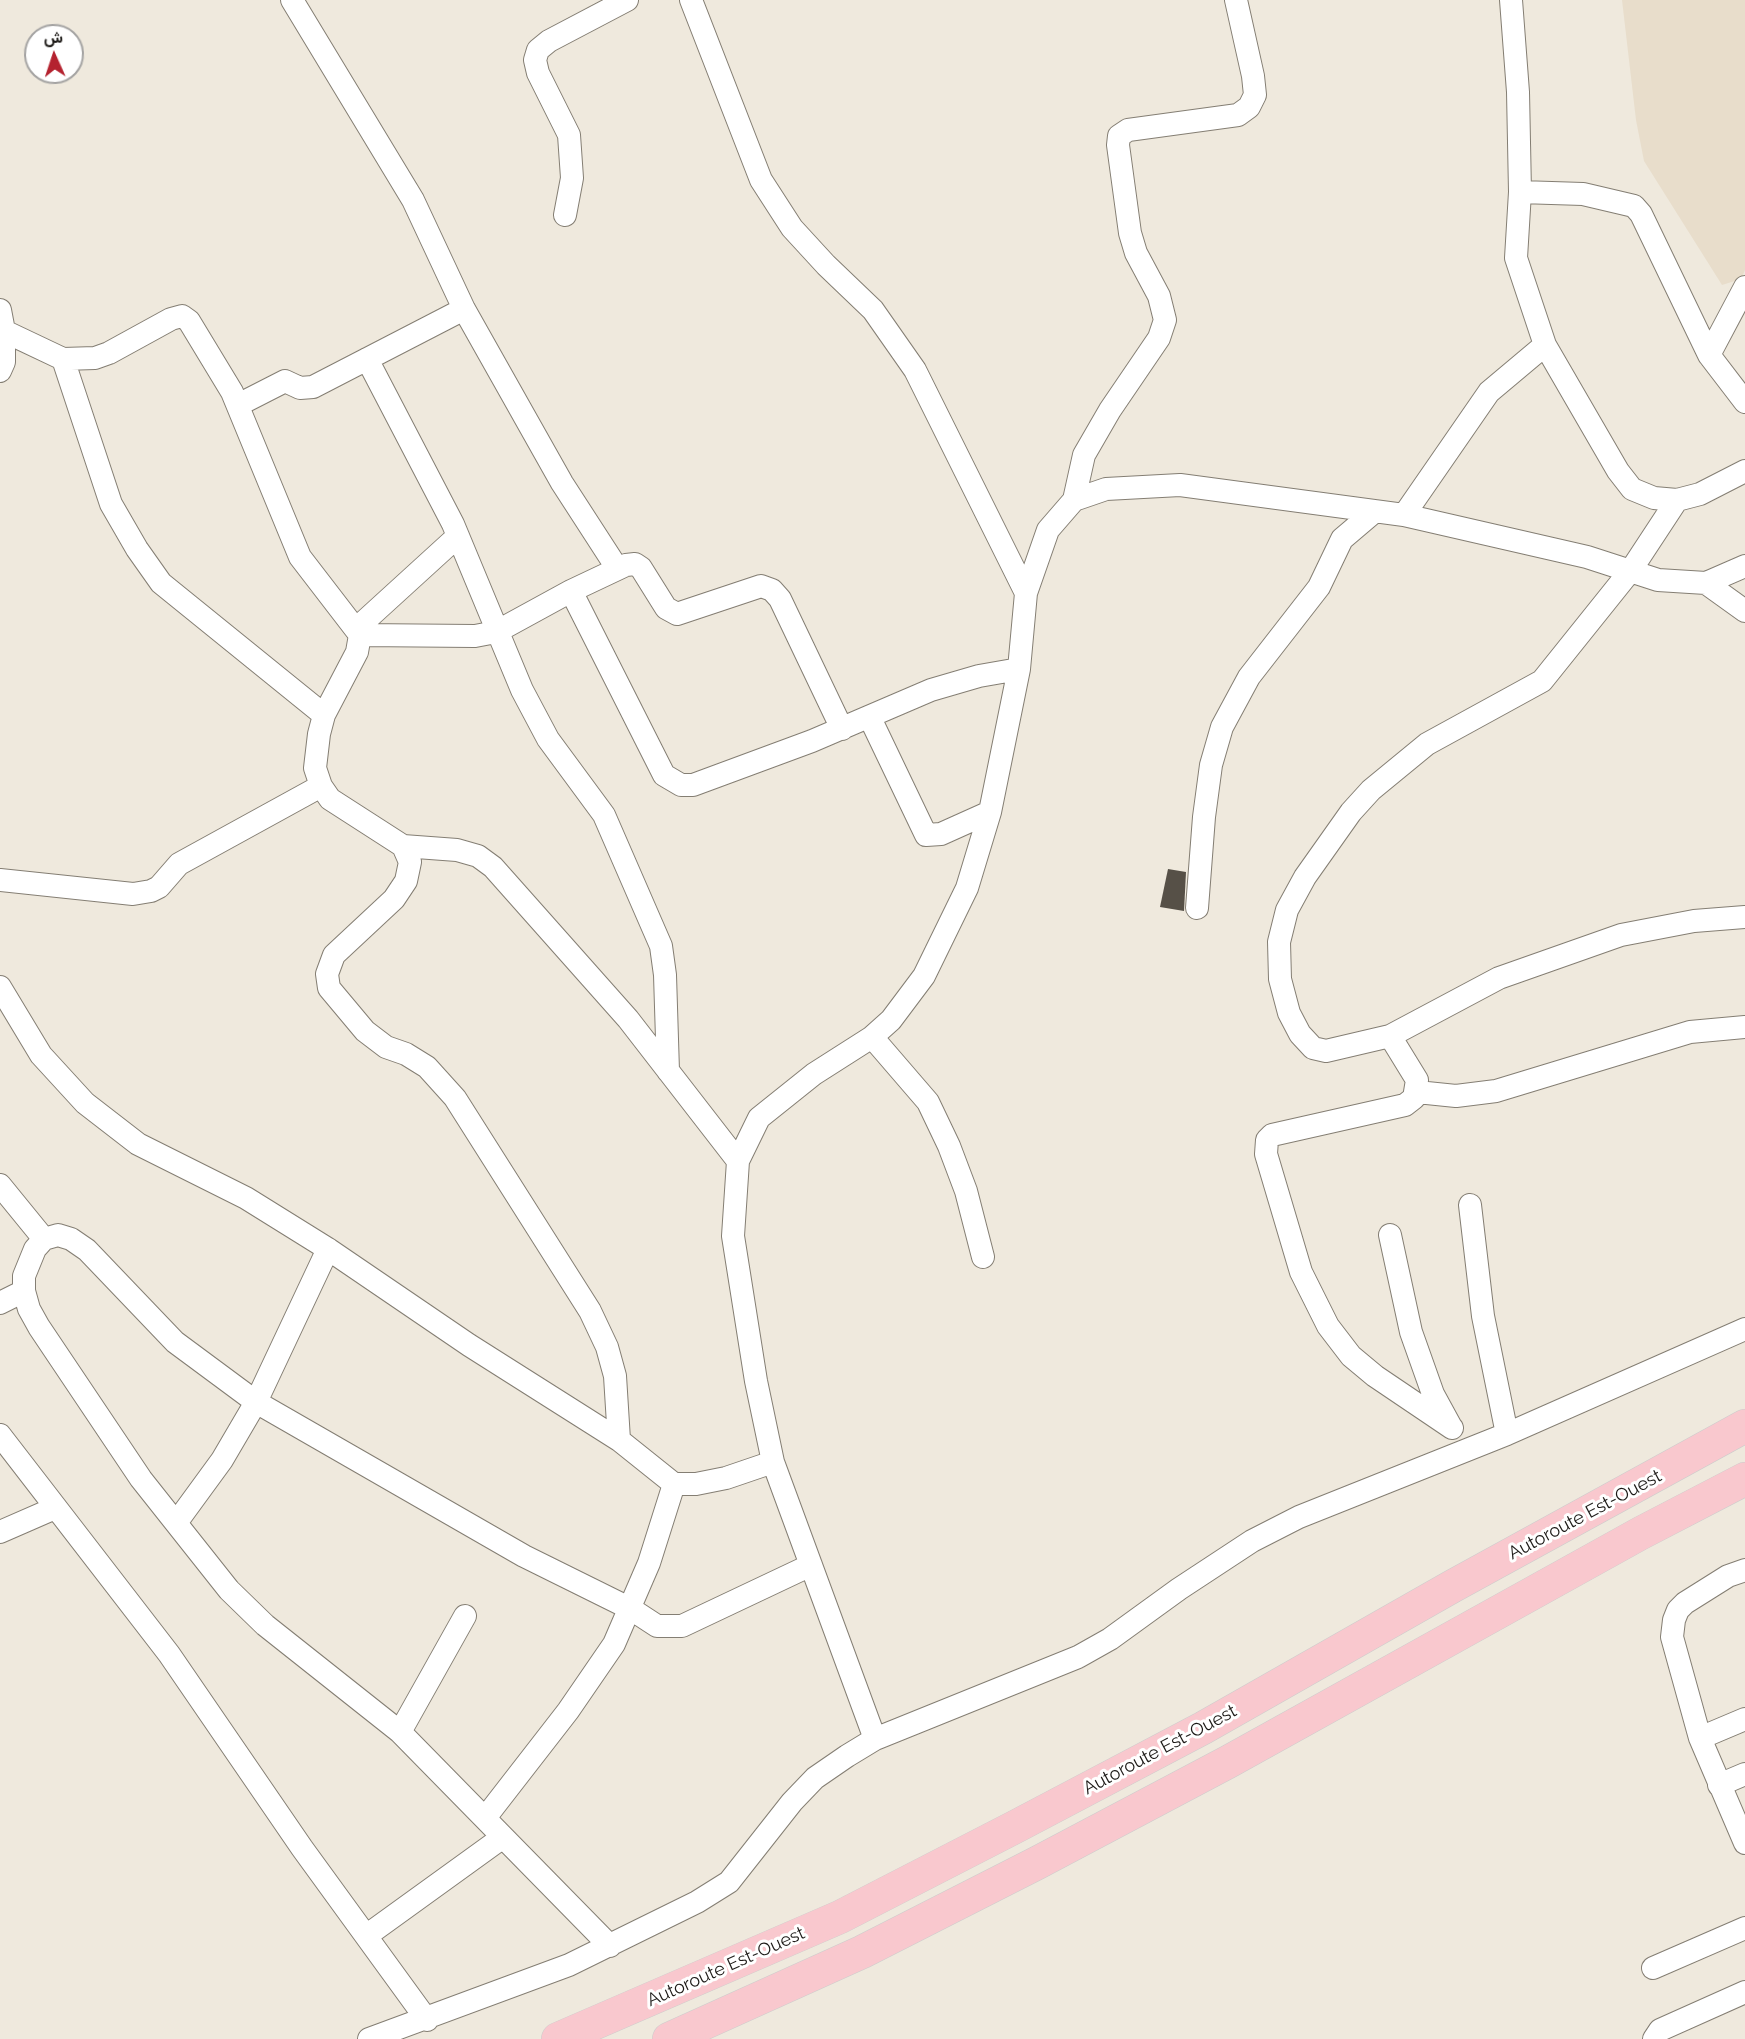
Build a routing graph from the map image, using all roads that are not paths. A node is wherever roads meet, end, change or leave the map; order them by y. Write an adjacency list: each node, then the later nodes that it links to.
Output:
1 (292, 0): 9 (street)
2 (627, 0): 7 (street)
3 (691, 0): 29 (street)
4 (1236, 0): 19 (street)
5 (1511, 0): 6 (street)
6 (1520, 192): 11 (street); 12 (street)
7 (565, 215)
8 (1745, 287): 12 (street)
9 (464, 309): 14 (street); 25 (street)
10 (2, 320): 13 (street); 15 (street)
11 (1545, 345): 20 (street); 22 (street)
12 (1709, 356): 16 (street)
13 (63, 359): 17 (street); 34 (street)
14 (367, 359): 17 (street); 23 (street)
15 (0, 371)
16 (1745, 402)
17 (238, 405): 31 (street)
18 (1745, 471): 20 (street)
19 (1074, 500): 21 (street); 29 (street)
20 (1677, 500): 26 (street)
21 (1375, 511): 22 (street); 41 (street)
22 (1404, 514): 26 (street)
23 (458, 536): 31 (street); 32 (street)
24 (1745, 566): 27 (street)
25 (617, 568): 28 (street); 36 (street)
26 (1631, 570): 27 (street); 45 (street)
27 (1706, 583): 30 (street)
28 (571, 591): 32 (street); 36 (street)
29 (1026, 593): 33 (street)
30 (1745, 610)
31 (358, 632): 32 (street); 34 (street)
32 (496, 632): 47 (street)
33 (1019, 669): 35 (street); 38 (street)
34 (324, 716): 37 (street)
35 (870, 718): 36 (street); 38 (street)
36 (842, 729)
37 (321, 786): 39 (street); 40 (street)
38 (990, 812): 46 (street)
39 (403, 846): 47 (street); 64 (street)
40 (0, 880)
41 (1197, 908)
42 (1745, 917): 45 (street)
43 (0, 987): 54 (street)
44 (1745, 1027): 48 (street)
45 (1390, 1036): 48 (street)
46 (872, 1037): 49 (street); 55 (street)
47 (668, 1071): 49 (street)
48 (1417, 1092): 61 (street)
49 (738, 1161): 66 (street)
50 (0, 1185): 53 (street)
51 (1470, 1204): 62 (street)
52 (1390, 1235): 61 (street)
53 (44, 1239): 56 (street); 59 (street)
54 (328, 1249): 59 (street); 64 (street)
55 (983, 1257)
56 (24, 1291): 57 (street); 70 (street)
57 (0, 1303)
58 (1745, 1329): 62 (street)
59 (256, 1402): 70 (street); 74 (street)
60 (1745, 1426): 92 (highway, Autoroute Est-Ouest)
61 (1452, 1428): 65 (street)
62 (1507, 1434): 65 (street)
63 (0, 1435): 69 (street)
64 (619, 1440): 68 (street)
65 (1465, 1450): 79 (street)
66 (773, 1462): 68 (street); 72 (street)
67 (1745, 1479): 93 (highway)
68 (674, 1484): 74 (street)
69 (55, 1508): 71 (street); 86 (street)
70 (176, 1523): 77 (street)
71 (0, 1532)
72 (811, 1565): 74 (street); 79 (street)
73 (1745, 1570): 78 (street)
74 (631, 1609): 82 (street)
75 (465, 1616): 77 (street)
76 (1745, 1719): 78 (street)
77 (400, 1732): 82 (street)
78 (1700, 1738): 81 (street)
79 (875, 1739): 87 (street)
80 (1745, 1774): 81 (street)
81 (1719, 1785): 83 (street)
82 (485, 1818): 84 (street)
83 (1743, 1833)
84 (503, 1837): 86 (street); 87 (street)
85 (1745, 1928): 88 (street)
86 (366, 1936): 90 (street)
87 (610, 1946): 90 (street)
88 (1653, 1968)
89 (1745, 1992): 94 (street)
90 (427, 2020): 91 (street)
91 (369, 2039)
92 (558, 2039)
93 (669, 2039)
94 (1654, 2039)

